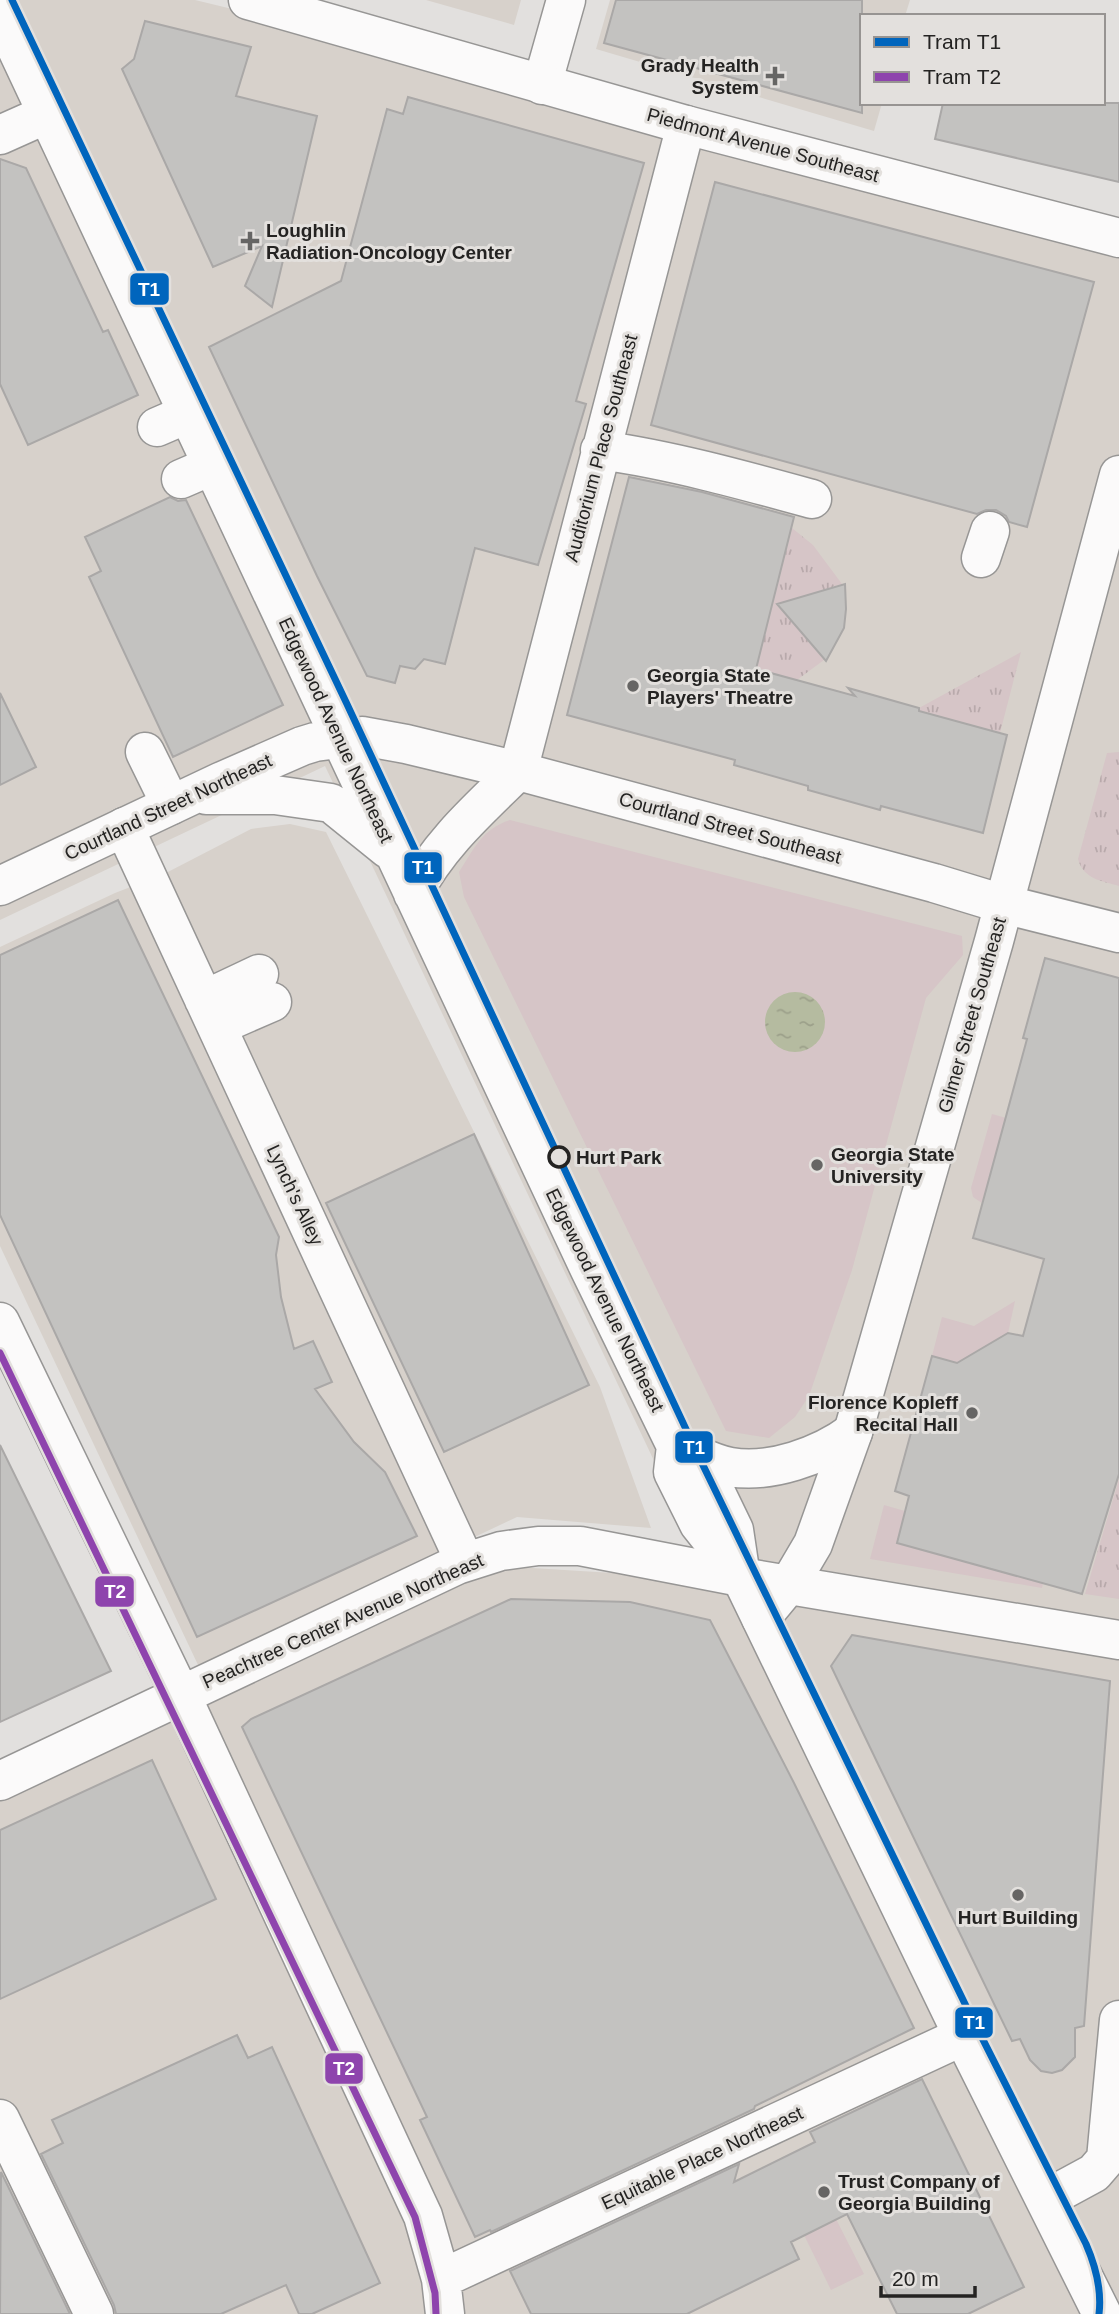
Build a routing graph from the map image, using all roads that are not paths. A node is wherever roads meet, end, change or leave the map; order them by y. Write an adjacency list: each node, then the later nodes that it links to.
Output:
1 (248, 0): 4 (main road, Piedmont Avenue Southeast)
2 (566, 0): 4 (main road)
3 (0, 13): 5 (main road, Edgewood Avenue Northeast)
4 (542, 85): 6 (main road, Piedmont Avenue Southeast)
5 (47, 114): 7 (main road); 12 (main road, Edgewood Avenue Northeast)
6 (686, 125): 8 (main road, Piedmont Avenue Southeast); 9 (main road, Auditorium Place Southeast)
7 (0, 135)
8 (1119, 238)
9 (600, 450): 11 (main road); 14 (main road, Auditorium Place Southeast)
10 (1119, 475): 20 (main road, Gilmer Street Southeast)
11 (813, 499)
12 (339, 738): 14 (main road, Courtland Street Southeast); 15 (main road, Courtland Street Northeast); 17 (main road, Edgewood Avenue Northeast)
13 (145, 752): 15 (main road)
14 (518, 771): 19 (main road); 20 (main road, Courtland Street Southeast)
15 (181, 800): 16 (main road, Courtland Street Northeast); 17 (main road)
16 (124, 827): 18 (main road, Courtland Street Northeast); 23 (main road, Lynch's Alley)
17 (395, 854): 19 (main road, Edgewood Avenue Northeast)
18 (0, 886)
19 (414, 894): 26 (main road, Edgewood Avenue Northeast)
20 (1003, 904): 21 (main road, Courtland Street Southeast); 25 (main road, Gilmer Street Southeast)
21 (1119, 933)
22 (266, 988): 23 (main road)
23 (211, 1013): 27 (main road, Lynch's Alley)
24 (0, 1322): 32 (main road)
25 (853, 1432): 26 (main road); 29 (main road, Gilmer Street Southeast)
26 (676, 1446): 28 (main road, Edgewood Avenue Northeast)
27 (465, 1562): 28 (main road, Peachtree Center Avenue Northeast); 32 (main road, Peachtree Center Avenue Northeast)
28 (741, 1577): 29 (main road, Peachtree Center Avenue Northeast); 30 (main road, Edgewood Avenue Northeast)
29 (790, 1583): 30 (main road, Gilmer Street Southeast); 31 (main road, Peachtree Center Avenue Northeast)
30 (761, 1618): 35 (main road, Edgewood Avenue Northeast)
31 (1119, 1640)
32 (180, 1695): 33 (main road, Peachtree Center Avenue Northeast); 38 (main road)
33 (0, 1781)
34 (1119, 2020): 37 (main road)
35 (963, 2036): 37 (main road, Edgewood Avenue Northeast); 38 (main road, Equitable Place Northeast)
36 (0, 2119): 39 (main road)
37 (1046, 2199): 40 (main road, Edgewood Avenue Northeast)
38 (443, 2297)
39 (94, 2314)
40 (1102, 2314)

